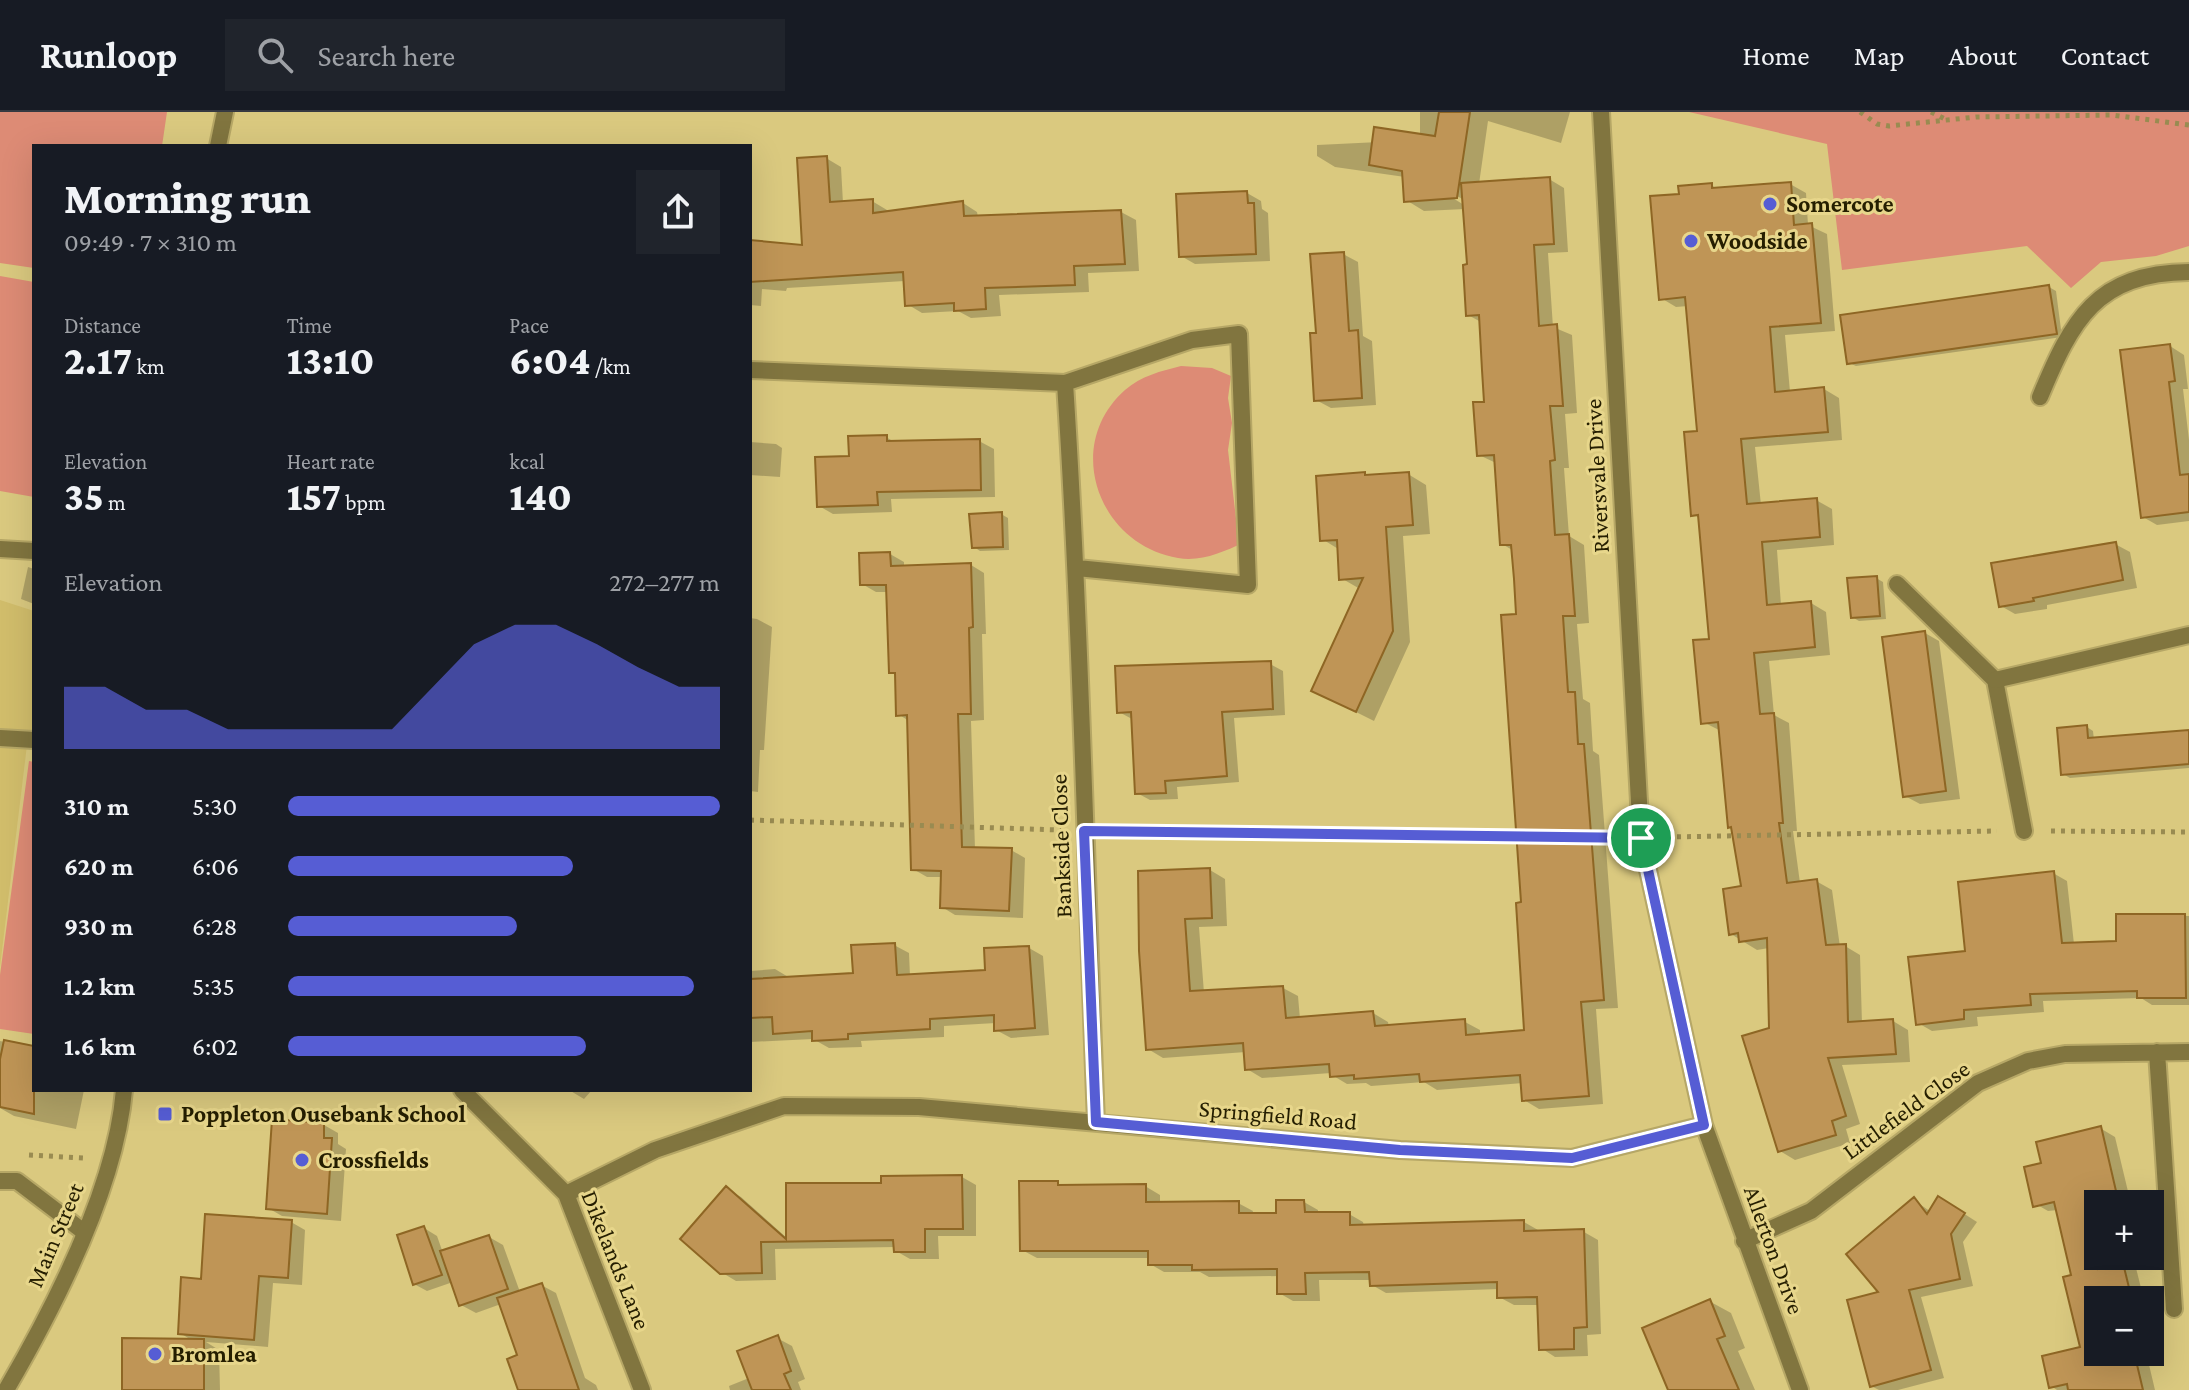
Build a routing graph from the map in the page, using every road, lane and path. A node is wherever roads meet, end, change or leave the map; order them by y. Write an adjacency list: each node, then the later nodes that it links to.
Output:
1 (225, 112): 7 (street)
2 (1601, 112): 24 (street, Riversvale Drive)
3 (1860, 112): 5 (path)
4 (1931, 112): 5 (path)
5 (1946, 119): 6 (path)
6 (2189, 125)
7 (218, 144)
8 (2189, 272): 11 (street)
9 (752, 370): 10 (street)
10 (1065, 383): 14 (street, Bankside Close); 14 (street)
11 (2040, 397)
12 (0, 549): 13 (street)
13 (32, 551)
14 (1077, 568): 21 (street, Bankside Close)
15 (1897, 584): 17 (street)
16 (2189, 635): 17 (street)
17 (1995, 680): 22 (street)
18 (0, 738): 19 (street)
19 (32, 740)
20 (752, 820): 21 (path)
21 (1084, 831): 24 (path); 29 (street, Bankside Close)
22 (2024, 831): 23 (path); 24 (path)
23 (2189, 832)
24 (1641, 838): 30 (street)
25 (2157, 1052): 26 (street, Littlefield Close); 36 (street, Littlefield Close); 37 (street)
26 (2189, 1052)
27 (124, 1092): 32 (street, Main Street)
28 (464, 1092): 34 (street, Dikelands Lane)
29 (1096, 1122): 30 (street, Springfield Road); 34 (street, Springfield Road)
30 (1704, 1125): 36 (street, Allerton Drive)
31 (28, 1155): 32 (path)
32 (112, 1159): 35 (street, Main Street)
33 (0, 1181): 35 (street)
34 (566, 1194): 39 (street, Dikelands Lane)
35 (84, 1232): 38 (street, Main Street)
36 (1744, 1241): 40 (street, Allerton Drive)
37 (2174, 1309)
38 (6, 1390)
39 (642, 1390)
40 (1800, 1390)

